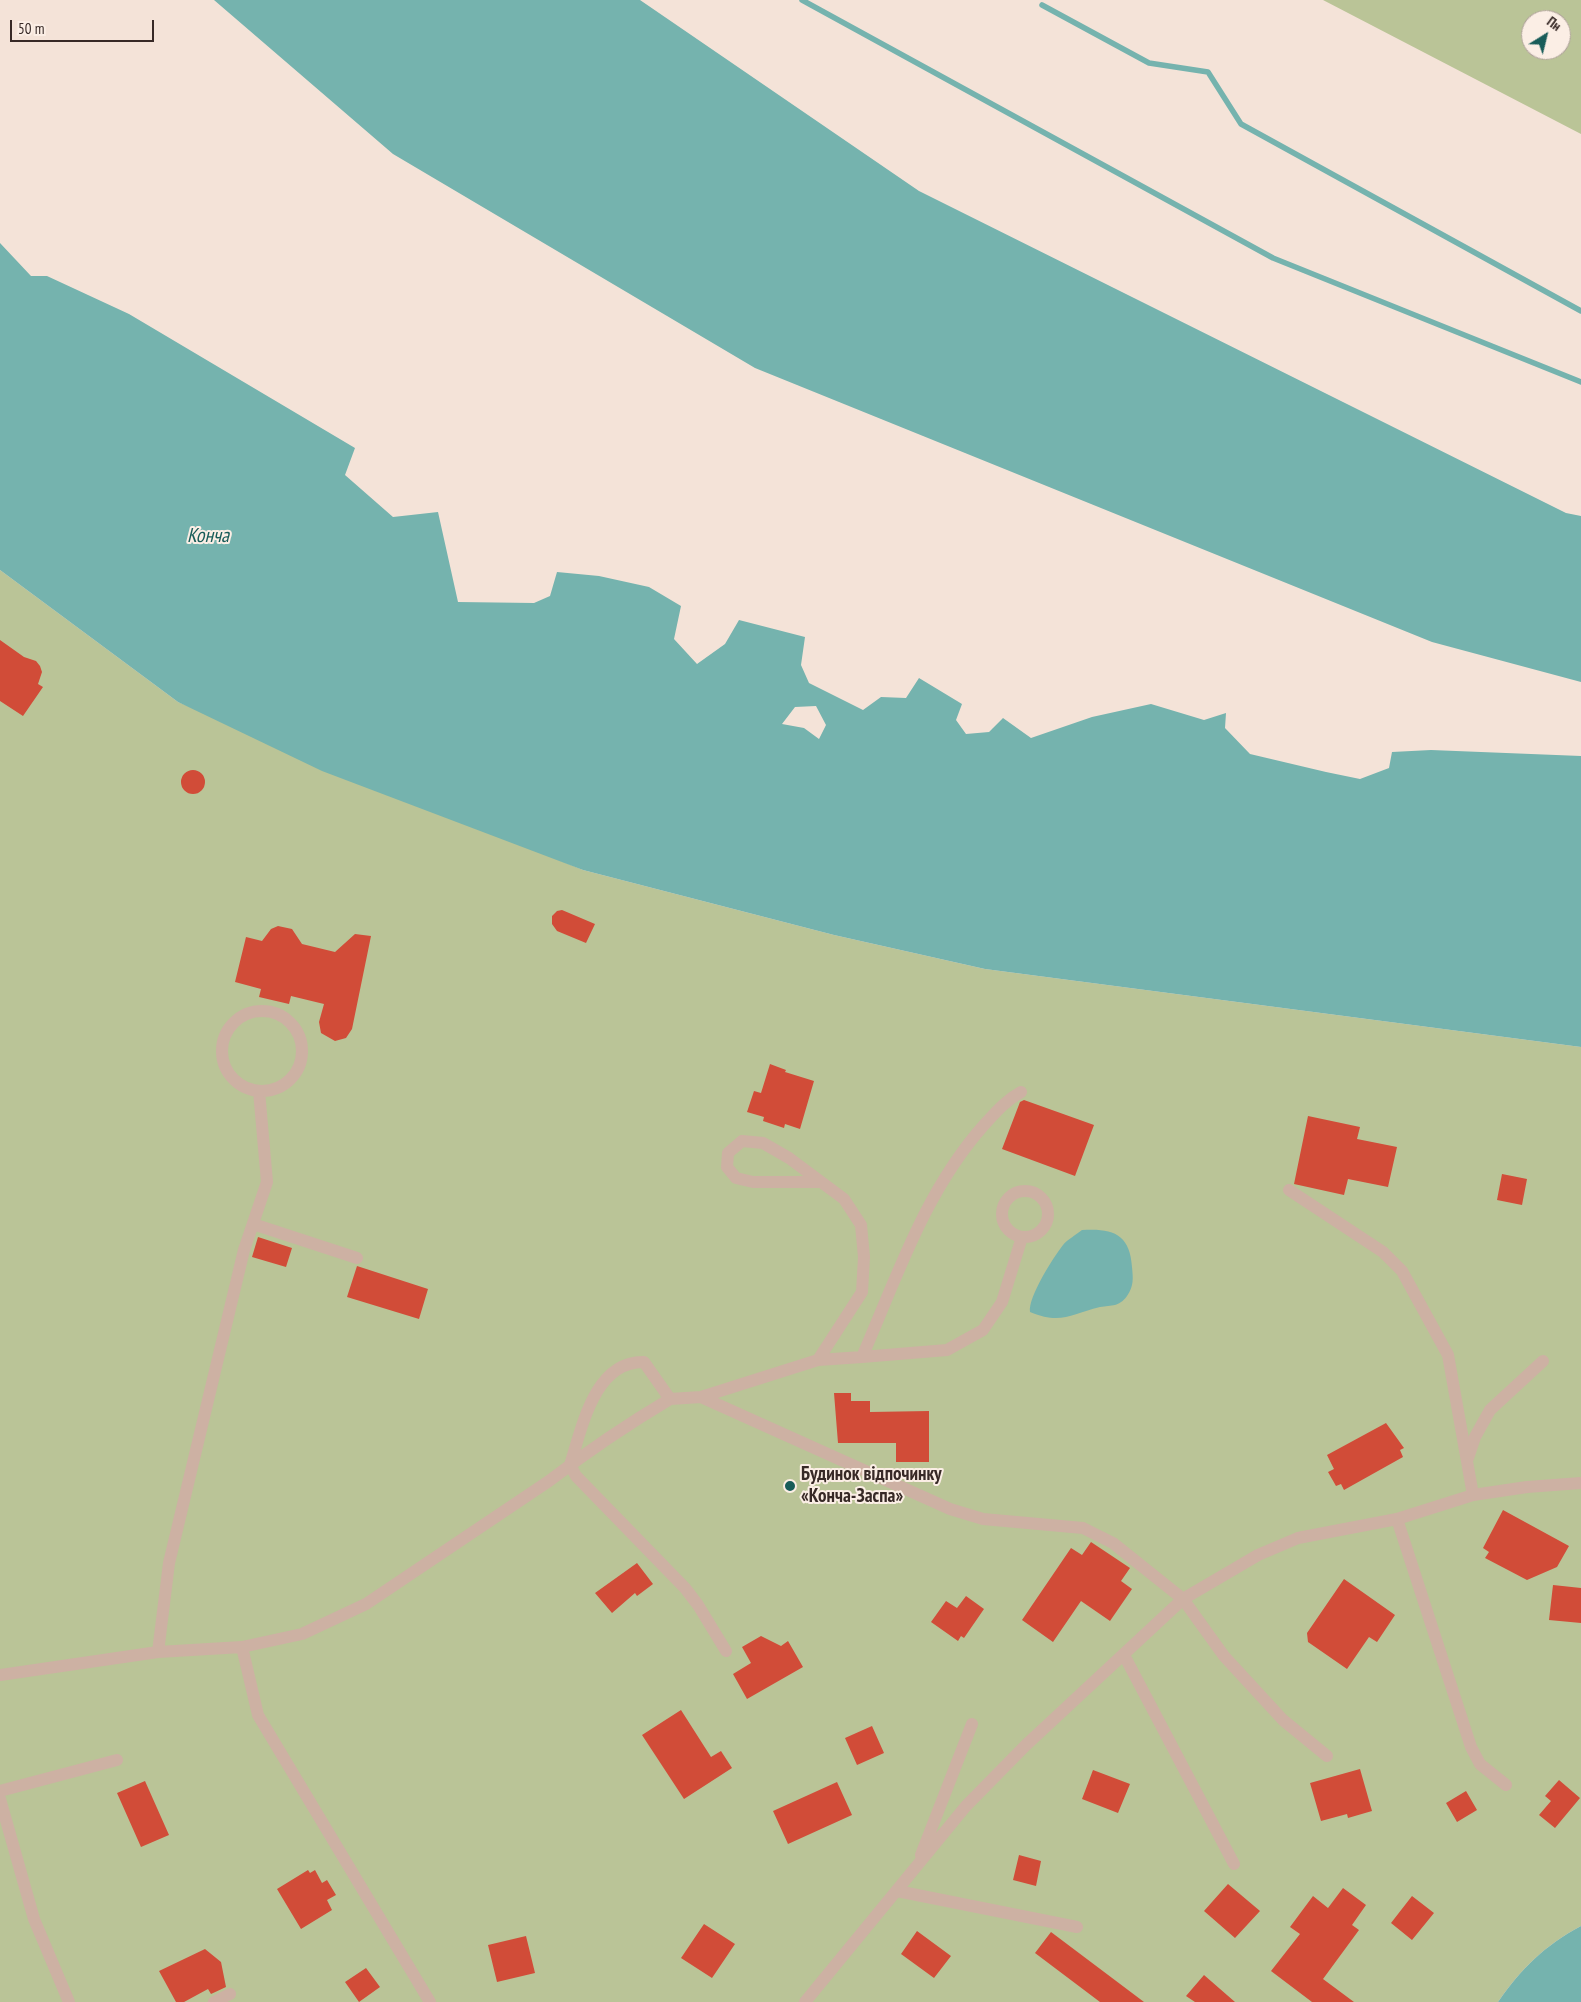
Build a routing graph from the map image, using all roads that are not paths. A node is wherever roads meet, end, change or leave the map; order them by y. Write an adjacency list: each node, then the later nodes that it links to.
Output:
1 (259, 1092): 1 (street); 5 (street)
2 (1021, 1092): 8 (street)
3 (820, 1182): 3 (street); 9 (street)
4 (1289, 1190): 13 (street)
5 (253, 1224): 7 (street); 21 (street)
6 (1022, 1237): 8 (street)
7 (357, 1258)
8 (862, 1356): 9 (street)
9 (818, 1360): 11 (street)
10 (1542, 1361): 13 (street)
11 (701, 1397): 12 (street); 18 (street)
12 (670, 1399): 14 (street); 14 (street)
13 (1467, 1461): 16 (street)
14 (570, 1465): 19 (street); 20 (street)
15 (1581, 1483): 16 (street)
16 (1473, 1495): 17 (street)
17 (1397, 1518): 18 (street); 27 (street)
18 (1183, 1599): 22 (street); 25 (street)
19 (242, 1647): 21 (street); 37 (street)
20 (726, 1651)
21 (158, 1652): 23 (street)
22 (1124, 1655): 30 (street); 31 (street)
23 (0, 1675)
24 (972, 1724): 30 (street)
25 (1327, 1756)
26 (117, 1760): 28 (street)
27 (1506, 1785)
28 (0, 1791)
29 (0, 1798): 35 (street)
30 (917, 1864): 32 (street)
31 (1234, 1864)
32 (897, 1891): 33 (street); 38 (street)
33 (1077, 1927)
34 (230, 1994): 36 (street)
35 (69, 2002)
36 (214, 2002)
37 (430, 2002)
38 (805, 2002)

